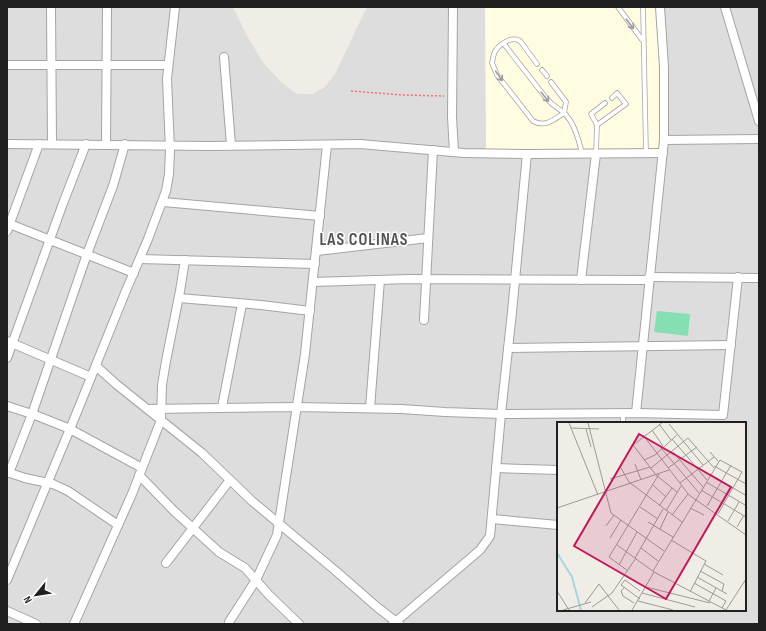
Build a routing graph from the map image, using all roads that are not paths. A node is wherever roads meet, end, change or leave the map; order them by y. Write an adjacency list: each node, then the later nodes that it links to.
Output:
1 (51, 7): 14 (street)
2 (107, 7): 16 (street)
3 (175, 7): 15 (street)
4 (453, 7): 37 (street)
5 (618, 7): 9 (lane, one-way to 9)
6 (643, 7): 9 (lane)
7 (660, 7): 26 (street)
8 (725, 7): 23 (street)
9 (643, 41): 38 (lane)
10 (504, 44): 12 (lane); 22 (lane, one-way to 22); 22 (lane, one-way to 22)
11 (224, 57): 34 (street)
12 (537, 64)
13 (7, 65): 14 (street)
14 (51, 65): 16 (street); 29 (street)
15 (168, 65): 16 (street); 33 (street)
16 (107, 66): 31 (street)
17 (542, 70): 18 (lane)
18 (547, 76)
19 (551, 82): 22 (lane)
20 (612, 98): 24 (lane)
21 (605, 102): 24 (lane)
22 (564, 113): 41 (lane)
23 (759, 121)
24 (597, 125): 42 (lane)
25 (759, 139): 26 (street)
26 (664, 140): 39 (street)
27 (7, 144): 28 (street)
28 (39, 144): 29 (street); 45 (street)
29 (52, 144): 30 (street)
30 (86, 144): 31 (street); 47 (street)
31 (106, 144): 32 (street)
32 (125, 144): 33 (street); 49 (street)
33 (169, 145): 34 (street); 43 (street)
34 (231, 145): 35 (street)
35 (327, 145): 36 (street); 44 (street)
36 (433, 150): 37 (street); 46 (street)
37 (454, 152): 40 (street)
38 (646, 153): 39 (street); 42 (street)
39 (663, 153): 55 (street)
40 (527, 154): 41 (street); 59 (street)
41 (582, 154): 42 (street)
42 (596, 154): 60 (street)
43 (163, 202): 44 (street); 50 (street)
44 (320, 216): 48 (street)
45 (8, 226): 47 (street)
46 (428, 238): 48 (street); 58 (street)
47 (50, 240): 49 (street); 66 (street)
48 (316, 251): 52 (street)
49 (87, 254): 53 (street); 71 (street)
50 (140, 260): 51 (street); 53 (street)
51 (185, 260): 52 (street); 62 (street)
52 (315, 264): 61 (street)
53 (134, 273): 72 (street)
54 (738, 277): 55 (street); 56 (street); 67 (street)
55 (649, 278): 60 (street); 68 (street)
56 (759, 278)
57 (380, 280): 58 (street); 61 (street); 79 (street)
58 (426, 280): 59 (street); 65 (street)
59 (515, 280): 60 (street); 69 (street)
60 (581, 280)
61 (313, 282): 64 (street)
62 (179, 298): 63 (street); 78 (street)
63 (242, 304): 64 (street); 75 (street)
64 (310, 311): 76 (street)
65 (424, 320)
66 (10, 342): 70 (street); 71 (street)
67 (731, 345): 68 (street); 81 (street)
68 (642, 346): 69 (street); 81 (street)
69 (508, 348): 83 (street)
70 (7, 358)
71 (51, 359): 73 (street); 82 (street)
72 (96, 366): 73 (street); 77 (street)
73 (91, 377): 86 (street)
74 (7, 406): 82 (street)
75 (222, 407): 76 (street); 78 (street)
76 (297, 407): 79 (street); 94 (street)
77 (148, 408): 78 (street); 84 (street)
78 (161, 408): 84 (street)
79 (370, 408): 83 (street)
80 (623, 413): 81 (street); 83 (street); 85 (lane)
81 (636, 413)
82 (32, 414): 86 (street); 90 (street)
83 (501, 414): 87 (street)
84 (161, 420): 89 (street); 91 (street)
85 (623, 422)
86 (70, 429): 89 (street); 92 (street)
87 (496, 468): 88 (street); 93 (street)
88 (557, 470)
89 (141, 472): 95 (street); 97 (street)
90 (8, 473): 92 (street)
91 (230, 480): 94 (street); 97 (street)
92 (47, 483): 95 (street); 99 (street)
93 (492, 519): 96 (street); 103 (street)
94 (279, 524): 100 (street); 103 (street)
95 (118, 525): 105 (street)
96 (557, 525)
97 (193, 528): 98 (street); 100 (street)
98 (166, 563)
99 (7, 580)
100 (256, 580): 102 (street); 106 (street)
101 (7, 611): 104 (street)
102 (229, 622)
103 (396, 623)
104 (36, 624)
105 (74, 624)
106 (299, 624)

